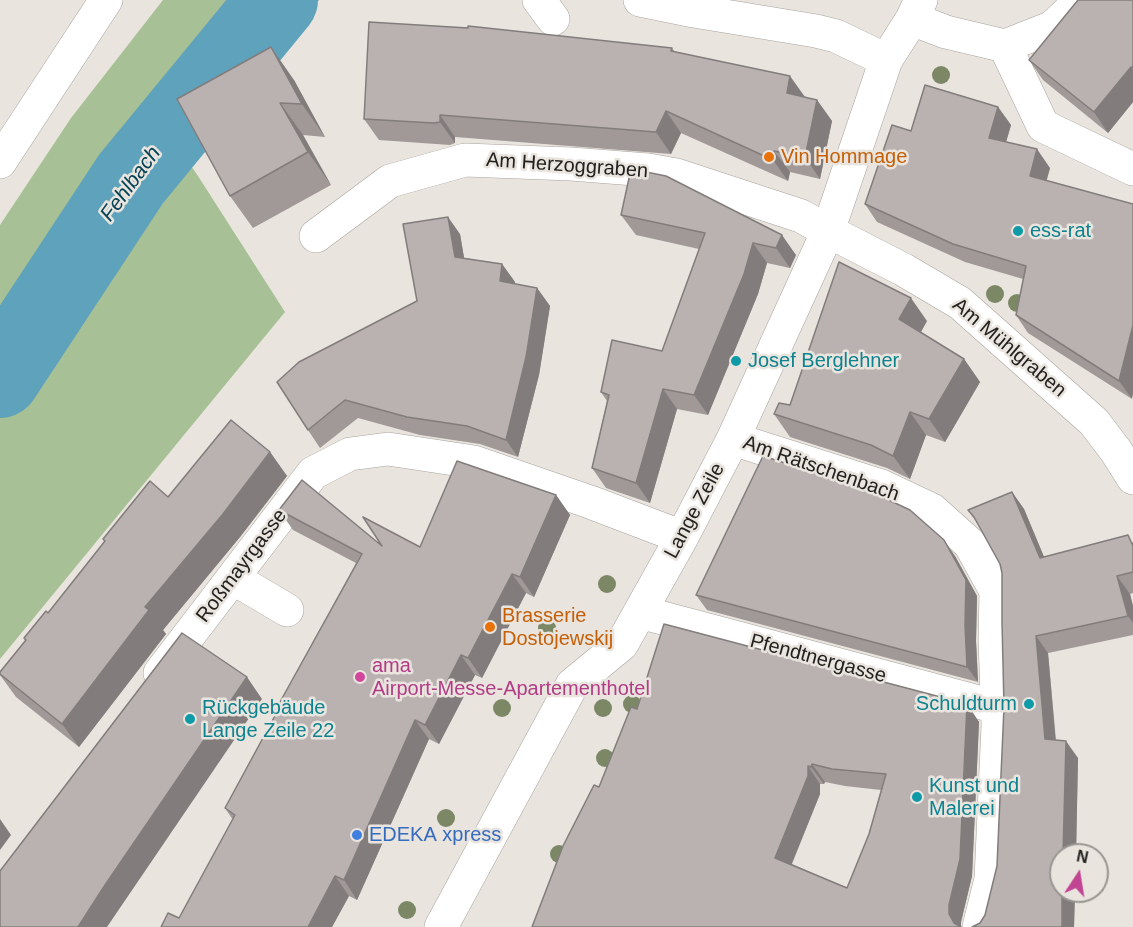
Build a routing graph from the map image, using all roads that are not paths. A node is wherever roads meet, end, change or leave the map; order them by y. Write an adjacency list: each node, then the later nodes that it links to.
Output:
1 (106, 0): 8 (street)
2 (640, 0): 4 (street)
3 (1082, 0): 6 (street)
4 (680, 4): 7 (street)
5 (917, 10): 6 (street); 7 (street, Lange Zeile)
6 (1005, 46): 9 (street)
7 (886, 60): 10 (street, Lange Zeile)
8 (0, 162)
9 (1133, 169)
10 (828, 231): 11 (street, Am Herzoggraben); 12 (street, Lange Zeile); 13 (street, Am Mühlgraben)
11 (316, 236)
12 (734, 439): 14 (street, Lange Zeile); 19 (street, Am Rätschenbach)
13 (1133, 478)
14 (682, 537): 15 (street, Roßmayrgasse); 17 (street, Lange Zeile)
15 (233, 578): 16 (street); 18 (street, Roßmayrgasse)
16 (288, 610)
17 (640, 612): 19 (street, Pfendtnergasse); 20 (street, Lange Zeile)
18 (146, 692)
19 (997, 707): 21 (street, Am Rätschenbach)
20 (441, 927)
21 (979, 927)

